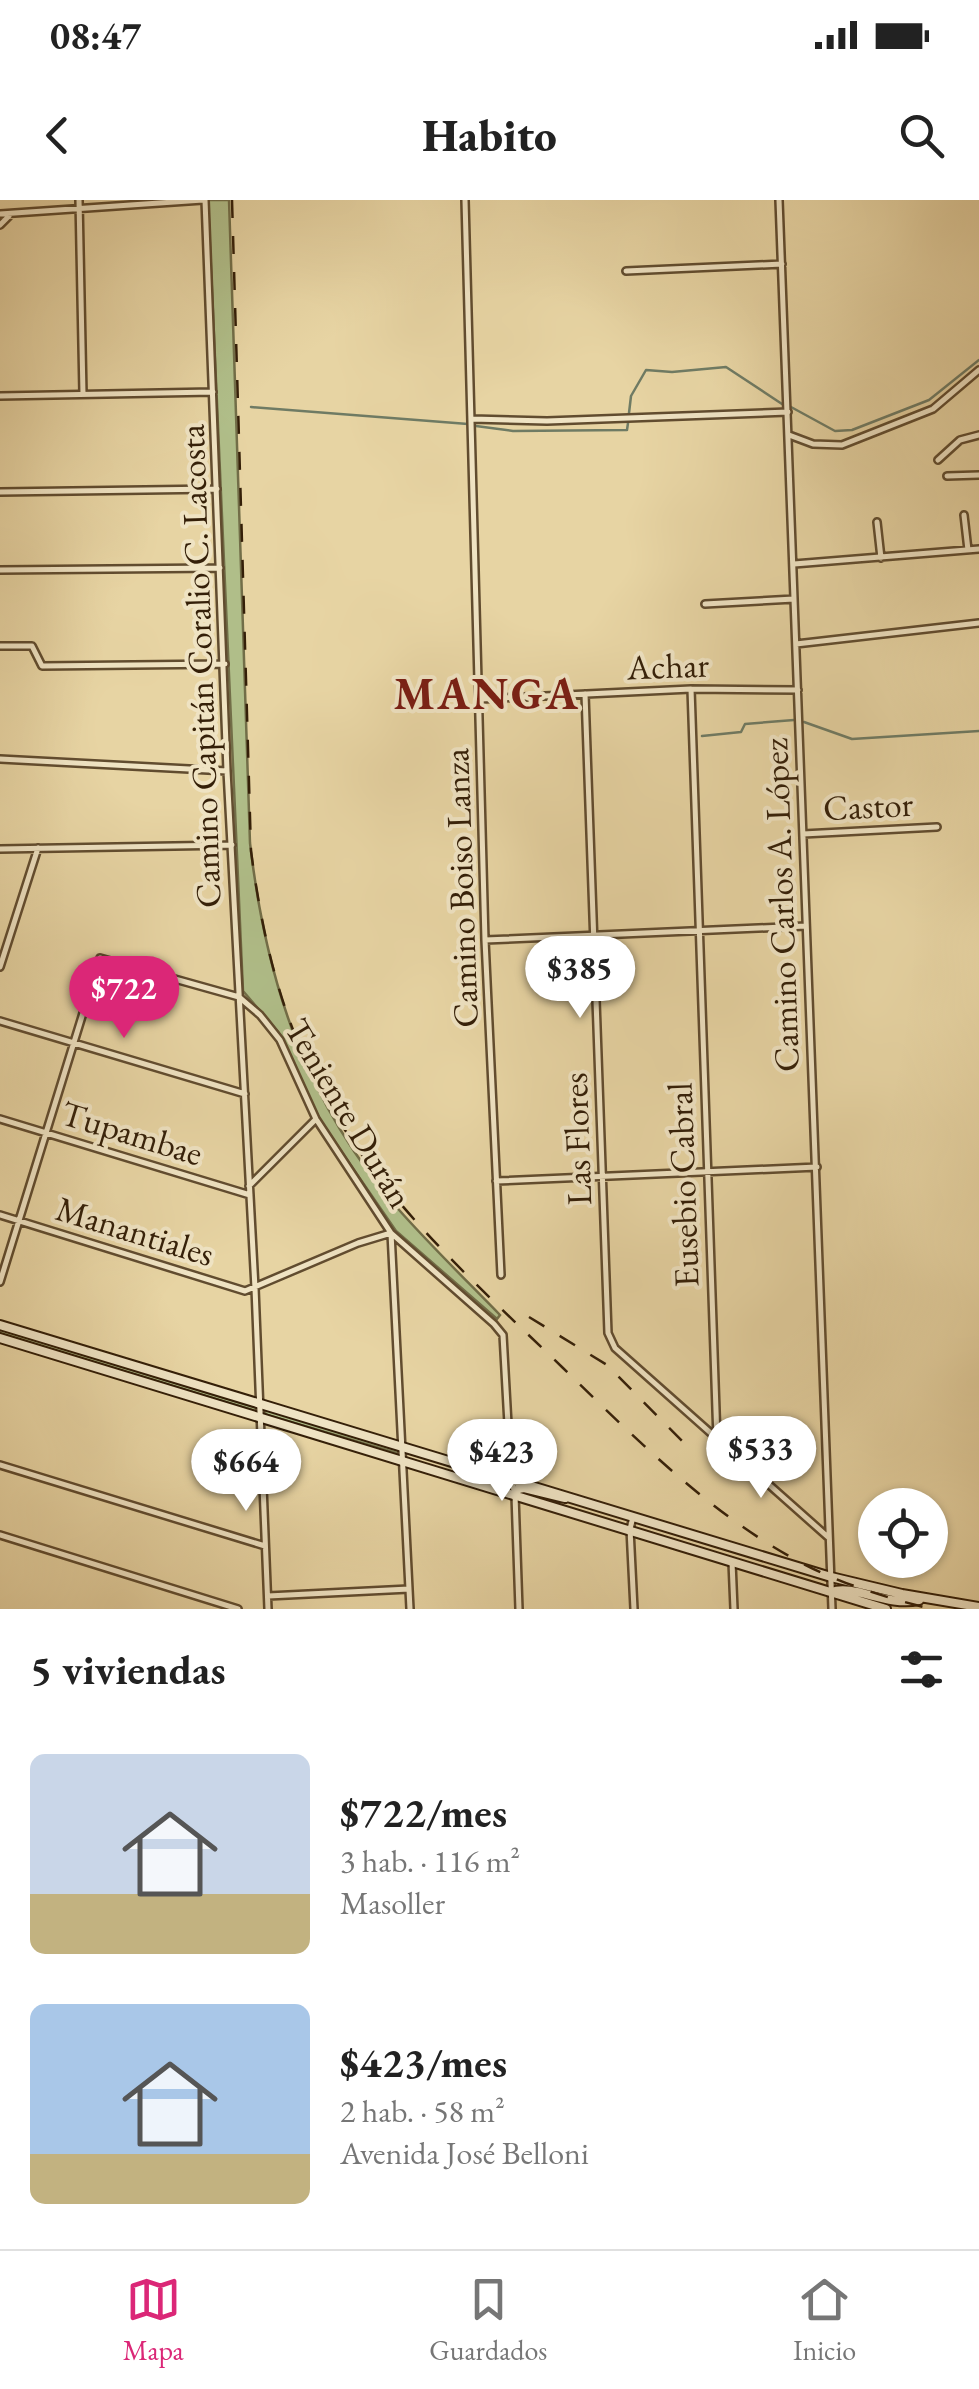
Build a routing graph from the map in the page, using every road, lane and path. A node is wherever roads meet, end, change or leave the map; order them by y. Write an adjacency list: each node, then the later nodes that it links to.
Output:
1 (80, 200): 5 (street)
2 (204, 200): 5 (street); 12 (street, Camino Capitán Coralio C. Lacosta)
3 (464, 200): 16 (street, Camino Boiso Lanza)
4 (779, 200): 9 (street, Camino Carlos A. López)
5 (80, 210): 7 (street); 13 (street)
6 (0, 214): 7 (street)
7 (11, 214): 8 (street)
8 (0, 225)
9 (782, 264): 10 (street); 15 (street, Camino Carlos A. López)
10 (626, 271)
11 (979, 370): 18 (street)
12 (213, 392): 13 (street); 22 (street, Camino Capitán Coralio C. Lacosta)
13 (83, 394): 14 (street)
14 (0, 396)
15 (788, 412): 16 (street); 18 (street, Camino Carlos A. López)
16 (472, 419): 41 (street, Camino Boiso Lanza)
17 (979, 434): 19 (street)
18 (788, 435): 29 (street, Camino Carlos A. López)
19 (938, 460)
20 (979, 474): 21 (street)
21 (947, 476)
22 (217, 490): 23 (street); 30 (street, Camino Capitán Coralio C. Lacosta)
23 (0, 492)
24 (964, 515): 27 (street)
25 (876, 522): 28 (street)
26 (979, 549): 27 (street)
27 (968, 550): 28 (street)
28 (881, 558): 29 (street)
29 (794, 564): 32 (street, Camino Carlos A. López)
30 (220, 568): 31 (street); 37 (street, Camino Capitán Coralio C. Lacosta)
31 (0, 570)
32 (794, 599): 33 (street); 35 (street, Camino Carlos A. López)
33 (706, 604)
34 (979, 623): 35 (street)
35 (796, 644): 39 (street, Camino Carlos A. López)
36 (0, 646): 37 (street)
37 (224, 664): 43 (street, Camino Capitán Coralio C. Lacosta)
38 (691, 690): 39 (street, Achar); 40 (street, Achar); 50 (street, Eusebio Cabral)
39 (798, 690): 45 (street, Camino Carlos A. López)
40 (585, 694): 41 (street, Achar); 51 (street, Las Flores)
41 (480, 699): 52 (street, Camino Boiso Lanza)
42 (0, 759): 43 (street)
43 (227, 770): 46 (street, Camino Capitán Coralio C. Lacosta)
44 (937, 827): 45 (street, Castor)
45 (802, 834): 49 (street, Camino Carlos A. López)
46 (232, 845): 47 (street); 54 (street, Camino Capitán Coralio C. Lacosta)
47 (38, 848): 48 (street); 53 (street)
48 (0, 850)
49 (806, 926): 50 (street); 61 (street, Camino Carlos A. López)
50 (700, 931): 51 (street); 62 (street, Eusebio Cabral)
51 (594, 935): 52 (street); 63 (street, Las Flores)
52 (486, 940): 64 (street, Camino Boiso Lanza)
53 (0, 967)
54 (240, 998): 56 (street); 57 (street, Camino Capitán Coralio C. Lacosta); 58 (street, Teniente Durán)
55 (0, 1021): 56 (street)
56 (73, 1043): 57 (street); 60 (street)
57 (244, 1094): 65 (street, Camino Capitán Coralio C. Lacosta)
58 (316, 1119): 65 (street); 69 (street, Teniente Durán)
59 (0, 1120): 60 (street, Tupambae)
60 (45, 1133): 66 (street, Tupambae); 68 (street)
61 (817, 1167): 62 (street); 88 (street, Camino Carlos A. López)
62 (708, 1172): 63 (street); 77 (street, Eusebio Cabral)
63 (604, 1177): 64 (street); 77 (street, Las Flores)
64 (496, 1181): 70 (street, Camino Boiso Lanza)
65 (250, 1186): 66 (street, Camino Capitán Coralio C. Lacosta)
66 (250, 1194): 72 (street, Camino Capitán Coralio C. Lacosta)
67 (0, 1216): 68 (street, Manantiales)
68 (18, 1221): 71 (street); 72 (street, Manantiales)
69 (392, 1232): 72 (street); 78 (street); 81 (street, Teniente Durán)
70 (501, 1275)
71 (0, 1282)
72 (255, 1288): 75 (street, Camino Capitán Coralio C. Lacosta)
73 (0, 1325): 75 (main road)
74 (0, 1338): 76 (main road)
75 (260, 1404): 76 (street, Camino Capitán Coralio C. Lacosta); 78 (main road)
76 (260, 1417): 79 (main road); 89 (street, Camino Capitán Coralio C. Lacosta)
77 (717, 1439): 88 (street)
78 (402, 1445): 79 (street); 81 (main road)
79 (402, 1459): 82 (main road); 93 (street)
80 (0, 1466): 89 (street)
81 (511, 1478): 82 (main road); 83 (street); 84 (main road)
82 (466, 1479): 83 (main road)
83 (515, 1495): 84 (main road); 86 (main road); 101 (street)
84 (571, 1498): 85 (main road)
85 (633, 1516): 86 (street); 92 (main road)
86 (630, 1529): 90 (main road); 102 (street)
87 (0, 1535): 98 (street)
88 (829, 1538): 92 (street, Camino Carlos A. López)
89 (265, 1546): 95 (street, Camino Capitán Coralio C. Lacosta)
90 (732, 1561): 91 (main road); 103 (street)
91 (768, 1573): 92 (main road); 94 (main road)
92 (831, 1577): 94 (street, Camino Carlos A. López); 96 (main road)
93 (410, 1589): 95 (street); 100 (street)
94 (831, 1592): 96 (main road); 104 (street, Camino Carlos A. López); 105 (main road)
95 (268, 1596): 99 (street, Camino Capitán Coralio C. Lacosta)
96 (926, 1598): 97 (main road)
97 (979, 1607)
98 (238, 1609)
99 (268, 1609)
100 (410, 1609)
101 (519, 1609)
102 (634, 1609)
103 (734, 1609)
104 (832, 1609)
105 (886, 1609)

